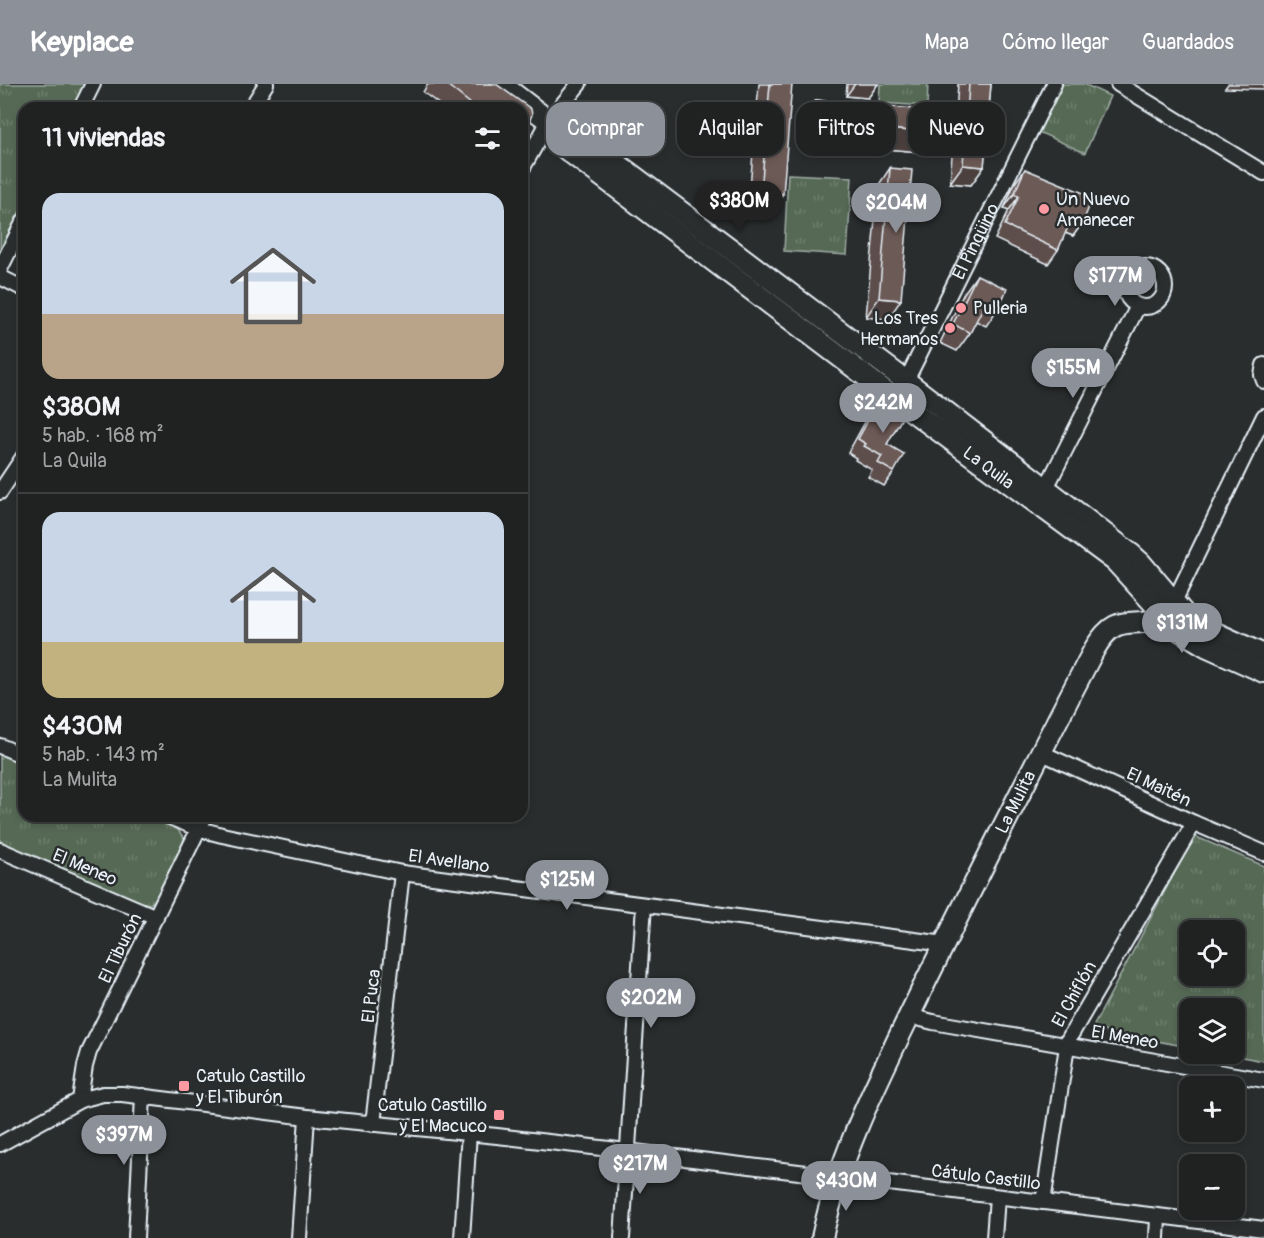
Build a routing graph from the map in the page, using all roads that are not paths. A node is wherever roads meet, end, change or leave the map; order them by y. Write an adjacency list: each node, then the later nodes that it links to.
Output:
1 (93, 84): 7 (street)
2 (266, 84): 8 (street)
3 (501, 84): 9 (main road, La Quila)
4 (579, 84): 10 (street)
5 (1054, 84): 24 (street, El Pingüino)
6 (1118, 84): 17 (street)
7 (84, 102)
8 (256, 102)
9 (524, 102)
10 (564, 102)
11 (528, 105): 12 (main road, La Quila)
12 (546, 119)
13 (546, 126): 16 (street)
14 (575, 156): 26 (main road, La Quila)
15 (607, 156): 24 (main road, La Quila)
16 (528, 158)
17 (1264, 173)
18 (18, 233): 19 (street)
19 (0, 268)
20 (0, 277): 21 (street)
21 (18, 286)
22 (1138, 306): 30 (street)
23 (1264, 365): 25 (street)
24 (906, 381): 26 (main road, El Pingüino); 30 (main road, La Quila)
25 (1264, 381)
26 (897, 400): 30 (main road, La Quila)
27 (1264, 416): 31 (street)
28 (18, 465): 29 (street)
29 (0, 492)
30 (1042, 497): 31 (main road, La Quila)
31 (1169, 610): 32 (main road, La Quila); 33 (main road, La Quila); 35 (main road, La Mulita)
32 (1264, 655)
33 (1264, 672)
34 (0, 746): 36 (street)
35 (1040, 752): 39 (street, El Maitén); 46 (main road, La Mulita)
36 (18, 754)
37 (182, 822): 40 (street, El Avellano)
38 (202, 822): 40 (street, El Tiburón)
39 (1194, 823): 42 (street, El Maitén); 48 (street, El Chiflón)
40 (199, 829): 43 (street, El Avellano); 45 (street, El Tiburón)
41 (0, 850): 45 (street, El Meneo)
42 (1264, 853)
43 (402, 873): 44 (street, El Avellano); 53 (street, El Puca)
44 (644, 905): 46 (street, El Avellano); 56 (street)
45 (156, 917): 51 (street, El Tiburón)
46 (945, 944): 47 (main road, La Mulita)
47 (909, 1016): 48 (street, El Meneo); 57 (main road, La Mulita)
48 (1067, 1046): 49 (street, El Meneo); 59 (street, El Chiflón)
49 (1264, 1080)
50 (143, 1096): 51 (street, Cátulo Castillo); 52 (street, Cátulo Castillo); 62 (street)
51 (80, 1100): 55 (street, Cátulo Castillo)
52 (307, 1117): 53 (street, Cátulo Castillo); 63 (street)
53 (373, 1124): 54 (street, Cátulo Castillo)
54 (469, 1133): 56 (street, Cátulo Castillo); 64 (street)
55 (0, 1144)
56 (627, 1151): 57 (street, Cátulo Castillo); 65 (street)
57 (838, 1178): 58 (street, Cátulo Castillo); 66 (main road, La Mulita)
58 (997, 1197): 59 (street, Cátulo Castillo); 67 (street)
59 (1043, 1202): 60 (street, Cátulo Castillo)
60 (1158, 1217): 61 (street, Cátulo Castillo); 68 (street)
61 (1264, 1229)
62 (136, 1238)
63 (299, 1238)
64 (462, 1238)
65 (622, 1238)
66 (822, 1238)
67 (994, 1238)
68 (1157, 1238)

